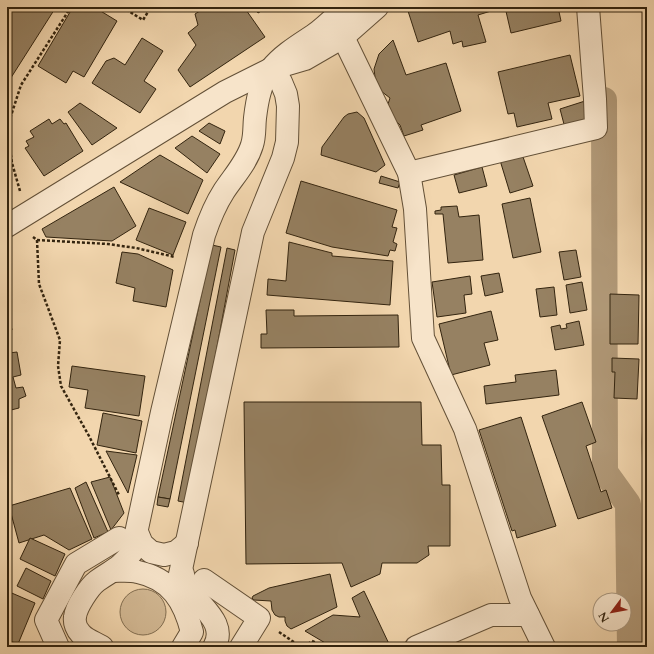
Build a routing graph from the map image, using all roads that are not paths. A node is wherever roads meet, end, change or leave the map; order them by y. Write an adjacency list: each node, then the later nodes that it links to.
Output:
1 (377, 7): 4 (street)
2 (588, 7): 6 (street)
3 (338, 10): 5 (street)
4 (343, 37): 5 (street); 6 (street)
5 (271, 69): 7 (street); 8 (street); 9 (street)
6 (409, 173): 13 (street)
7 (7, 226)
8 (128, 535): 9 (street); 10 (street); 14 (street)
9 (184, 553): 12 (street); 17 (street)
10 (113, 571): 12 (street); 15 (street)
11 (204, 580): 18 (street)
12 (176, 593): 16 (street)
13 (528, 615): 19 (street); 20 (street)
14 (58, 647)
15 (102, 647)
16 (183, 647)
17 (214, 647)
18 (241, 647)
19 (416, 647)
20 (544, 647)

